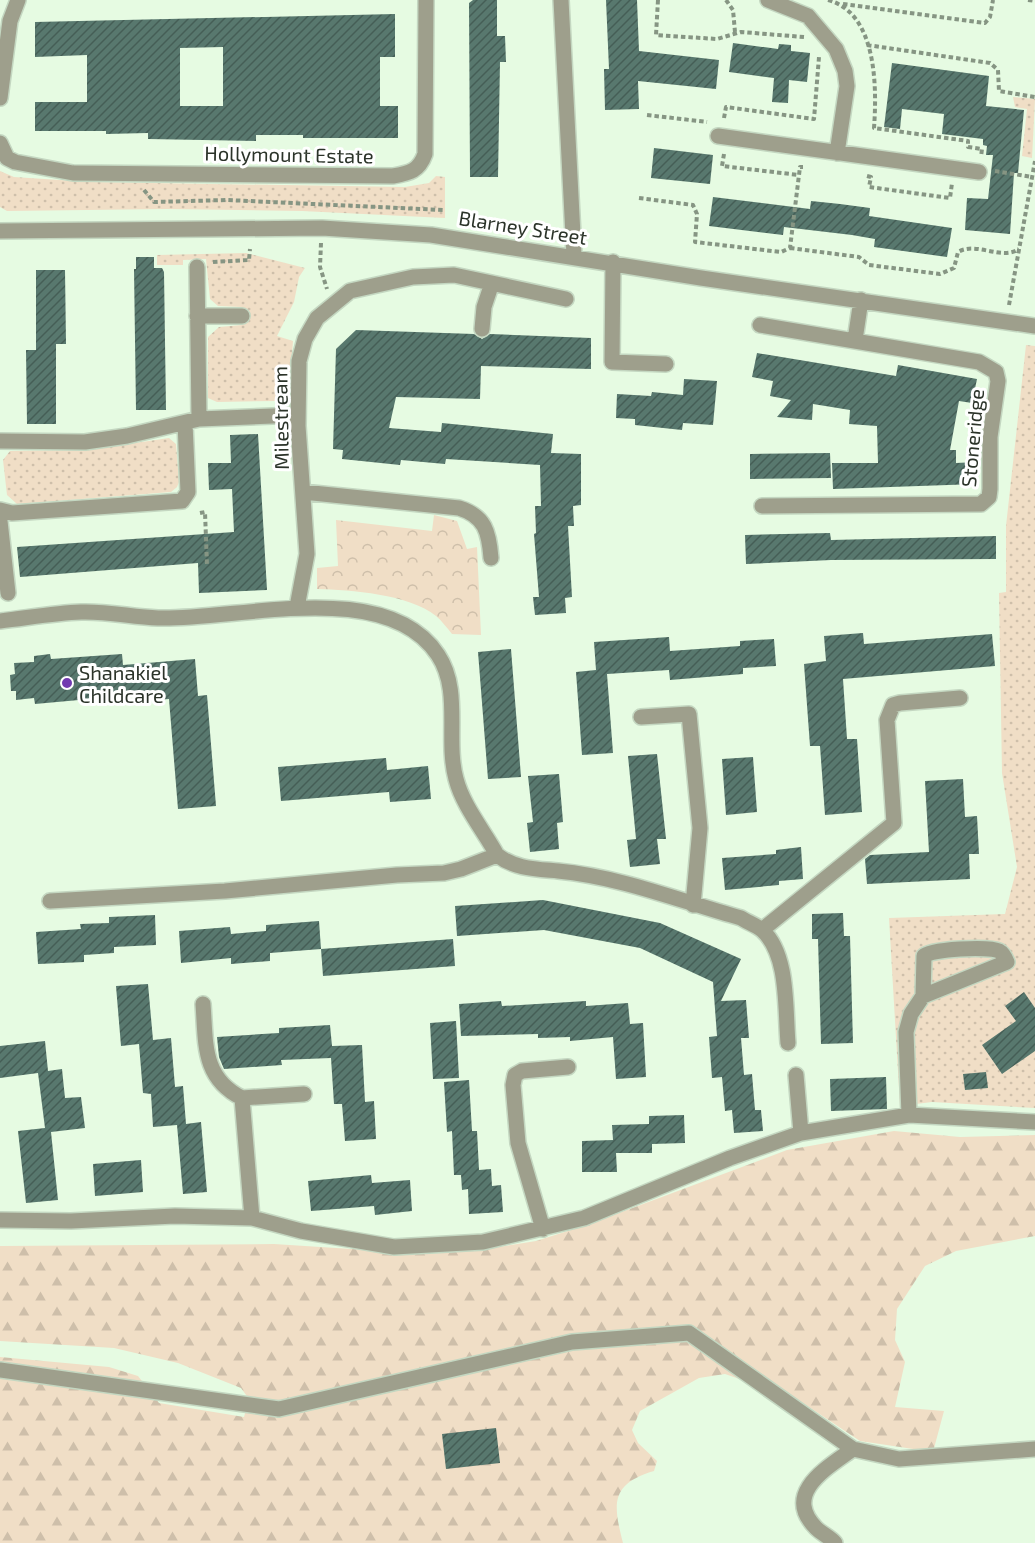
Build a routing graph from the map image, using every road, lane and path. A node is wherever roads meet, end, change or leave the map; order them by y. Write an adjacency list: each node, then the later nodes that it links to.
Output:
1 (18, 0): 17 (street)
2 (426, 0): 27 (street, Hollymount Estate)
3 (561, 0): 38 (street)
4 (658, 0): 12 (path)
5 (726, 0): 12 (path)
6 (768, 0): 23 (street)
7 (828, 0): 11 (path)
8 (993, 0): 11 (path)
9 (1028, 0): 10 (path)
10 (1035, 1)
11 (839, 4): 14 (path)
12 (735, 32): 13 (path)
13 (809, 39)
14 (867, 45): 16 (path); 26 (path)
15 (819, 49): 19 (path)
16 (1035, 97)
17 (0, 98)
18 (647, 115): 20 (path)
19 (725, 118)
20 (709, 122)
21 (718, 136): 23 (street); 28 (path)
22 (0, 143): 27 (street, Hollymount Estate)
23 (837, 153): 26 (street)
24 (1035, 161): 30 (path)
25 (812, 168): 28 (path)
26 (979, 170): 29 (path); 30 (path)
27 (136, 173): 32 (path)
28 (799, 175): 35 (path)
29 (859, 175)
30 (1032, 177): 37 (path)
31 (639, 198): 35 (path)
32 (443, 210)
33 (322, 228): 34 (street, Blarney Street); 38 (street, Blarney Street); 44 (path)
34 (0, 231)
35 (790, 248): 37 (path)
36 (250, 249): 40 (path)
37 (1019, 249): 45 (path)
38 (574, 255): 39 (street, Blarney Street)
39 (613, 262): 43 (street, Blarney Street); 52 (street)
40 (203, 264): 46 (street)
41 (492, 283): 42 (street, Milestream); 44 (street, Milestream); 50 (street)
42 (566, 298)
43 (861, 300): 49 (street, Blarney Street); 51 (street)
44 (332, 303): 53 (street, Milestream)
45 (1010, 303)
46 (198, 316): 47 (street); 54 (street)
47 (242, 316)
48 (760, 325): 51 (street, Stoneridge)
49 (1035, 326)
50 (482, 329)
51 (855, 340): 57 (street, Stoneridge)
52 (666, 364)
53 (298, 415): 54 (street); 56 (street, Milestream)
54 (192, 421): 55 (street); 58 (street)
55 (0, 441)
56 (303, 492): 61 (street, Milestream); 64 (street, Milestream)
57 (762, 506)
58 (0, 510)
59 (200, 513): 62 (path)
60 (0, 521): 63 (street)
61 (491, 558)
62 (207, 565)
63 (8, 593)
64 (297, 607): 65 (street); 68 (street)
65 (0, 621)
66 (960, 698): 71 (street)
67 (641, 717): 70 (street)
68 (497, 855): 69 (street); 70 (street)
69 (50, 901)
70 (693, 904): 71 (street)
71 (762, 930): 74 (street)
72 (923, 996): 72 (street); 79 (street)
73 (203, 1005): 78 (street)
74 (788, 1043)
75 (568, 1067): 84 (street)
76 (796, 1075): 81 (street)
77 (304, 1094): 78 (street)
78 (242, 1098): 82 (street)
79 (909, 1115): 80 (street); 81 (street)
80 (1035, 1122)
81 (801, 1133): 84 (street)
82 (252, 1218): 83 (street); 84 (street)
83 (0, 1220)
84 (543, 1229)
85 (0, 1370): 86 (street)
86 (854, 1449): 87 (street); 88 (street)
87 (1035, 1449)
88 (835, 1543)

